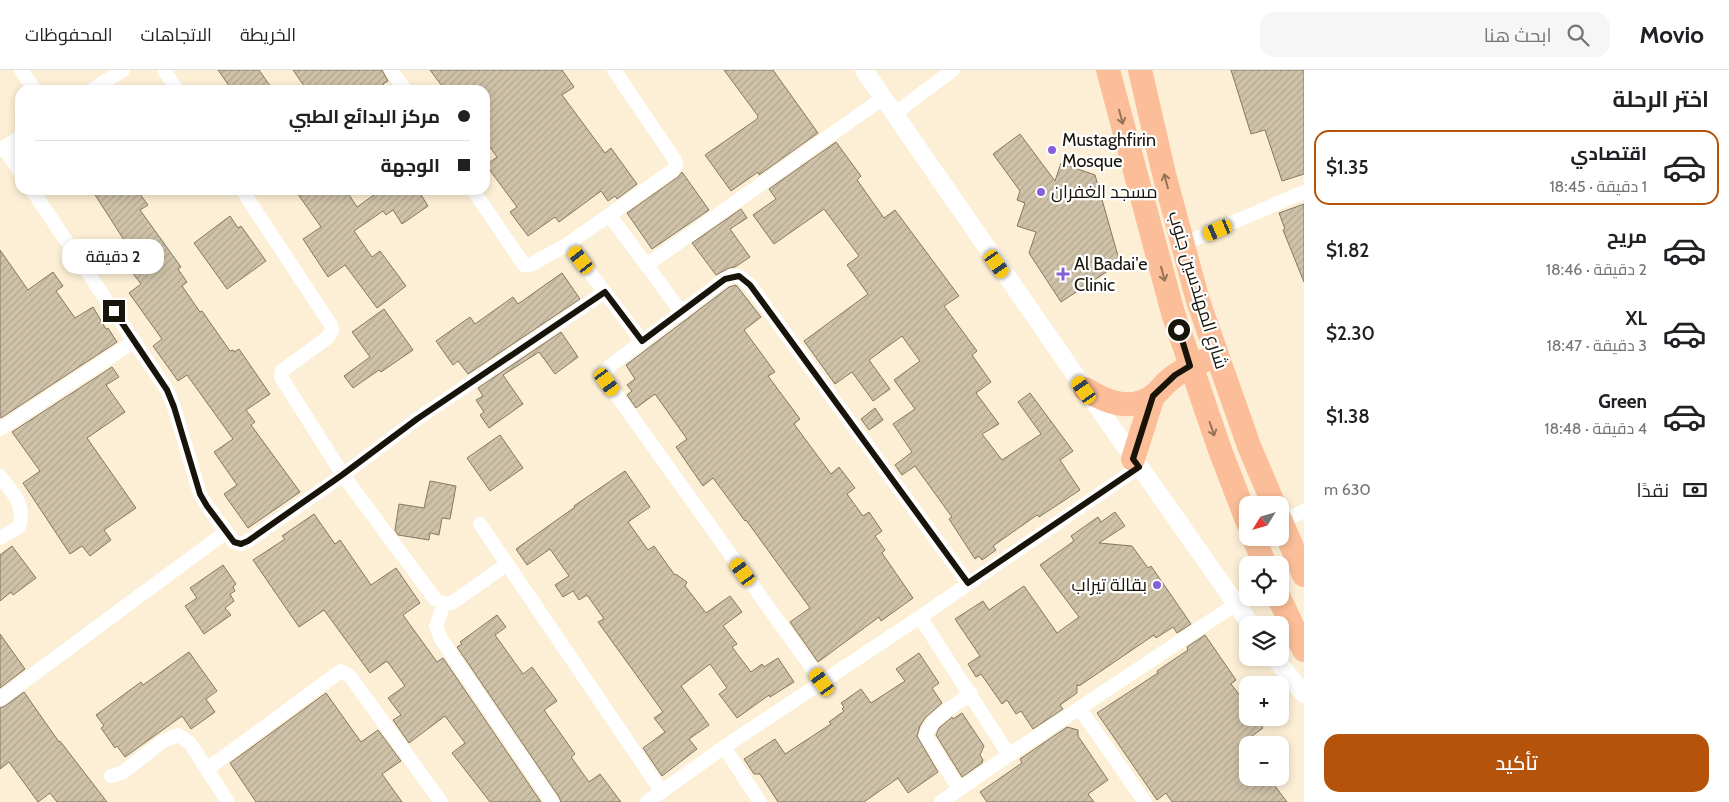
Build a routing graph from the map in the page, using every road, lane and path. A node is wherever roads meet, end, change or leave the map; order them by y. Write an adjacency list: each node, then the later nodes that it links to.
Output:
1 (21, 70): 10 (street)
2 (123, 70): 11 (street)
3 (164, 70): 12 (street)
4 (391, 70): 13 (street)
5 (614, 70): 23 (street)
6 (864, 70): 14 (street)
7 (953, 70): 15 (street)
8 (1108, 70): 32 (highway, شارع المهندسين جنوب, one-way to 32)
9 (1140, 70): 25 (highway, شارع المهندسين جنوب, one-way to 9)
10 (32, 85)
11 (100, 85)
12 (174, 85)
13 (402, 85)
14 (883, 98): 15 (street); 26 (street)
15 (894, 114): 33 (street)
16 (15, 140): 17 (street)
17 (2, 149): 18 (street)
18 (15, 166)
19 (1304, 192): 25 (street)
20 (35, 195): 29 (street)
21 (245, 195): 37 (street)
22 (476, 195): 24 (street)
23 (610, 216): 24 (street); 26 (street)
24 (568, 244): 27 (street)
25 (1183, 244): 31 (highway, شارع المهندسين جنوب)
26 (648, 264): 28 (street)
27 (605, 292): 30 (street); 37 (street)
28 (682, 313): 30 (street); 49 (street)
29 (135, 341): 35 (street); 44 (street)
30 (642, 341): 57 (street)
31 (1218, 356): 32 (highway); 39 (highway, شارع المهندسين جنوب)
32 (1190, 366): 34 (highway); 40 (highway, شارع المهندسين جنوب, one-way to 40)
33 (1084, 390): 34 (highway); 36 (street)
34 (1153, 396): 36 (highway)
35 (0, 429)
36 (1136, 463): 49 (street); 51 (street)
37 (342, 475): 44 (street); 50 (street)
38 (0, 476): 45 (street)
39 (1270, 496)
40 (1239, 498)
41 (1304, 510): 42 (street)
42 (1289, 513)
43 (480, 524): 47 (street)
44 (226, 532): 60 (street)
45 (0, 538)
46 (1289, 541): 48 (highway, شارع المهندسين جنوب)
47 (507, 564): 50 (street); 67 (street)
48 (1304, 576)
49 (968, 583): 54 (street)
50 (444, 604): 71 (street)
51 (1236, 604): 53 (street); 61 (street)
52 (1283, 606): 55 (highway)
53 (1245, 616)
54 (920, 617): 57 (street); 58 (street)
55 (1304, 650)
56 (1282, 666): 59 (street)
57 (822, 682): 62 (street)
58 (971, 694): 63 (street); 66 (street)
59 (1304, 694)
60 (0, 699)
61 (1080, 708): 63 (street); 74 (street)
62 (724, 747): 67 (street); 73 (street)
63 (1009, 755): 66 (street)
64 (207, 769): 65 (street); 69 (street); 70 (street)
65 (111, 776)
66 (959, 789): 68 (street)
67 (662, 792): 72 (street)
68 (946, 800)
69 (228, 802)
70 (441, 802)
71 (552, 802)
72 (647, 802)
73 (760, 802)
74 (1145, 802)

